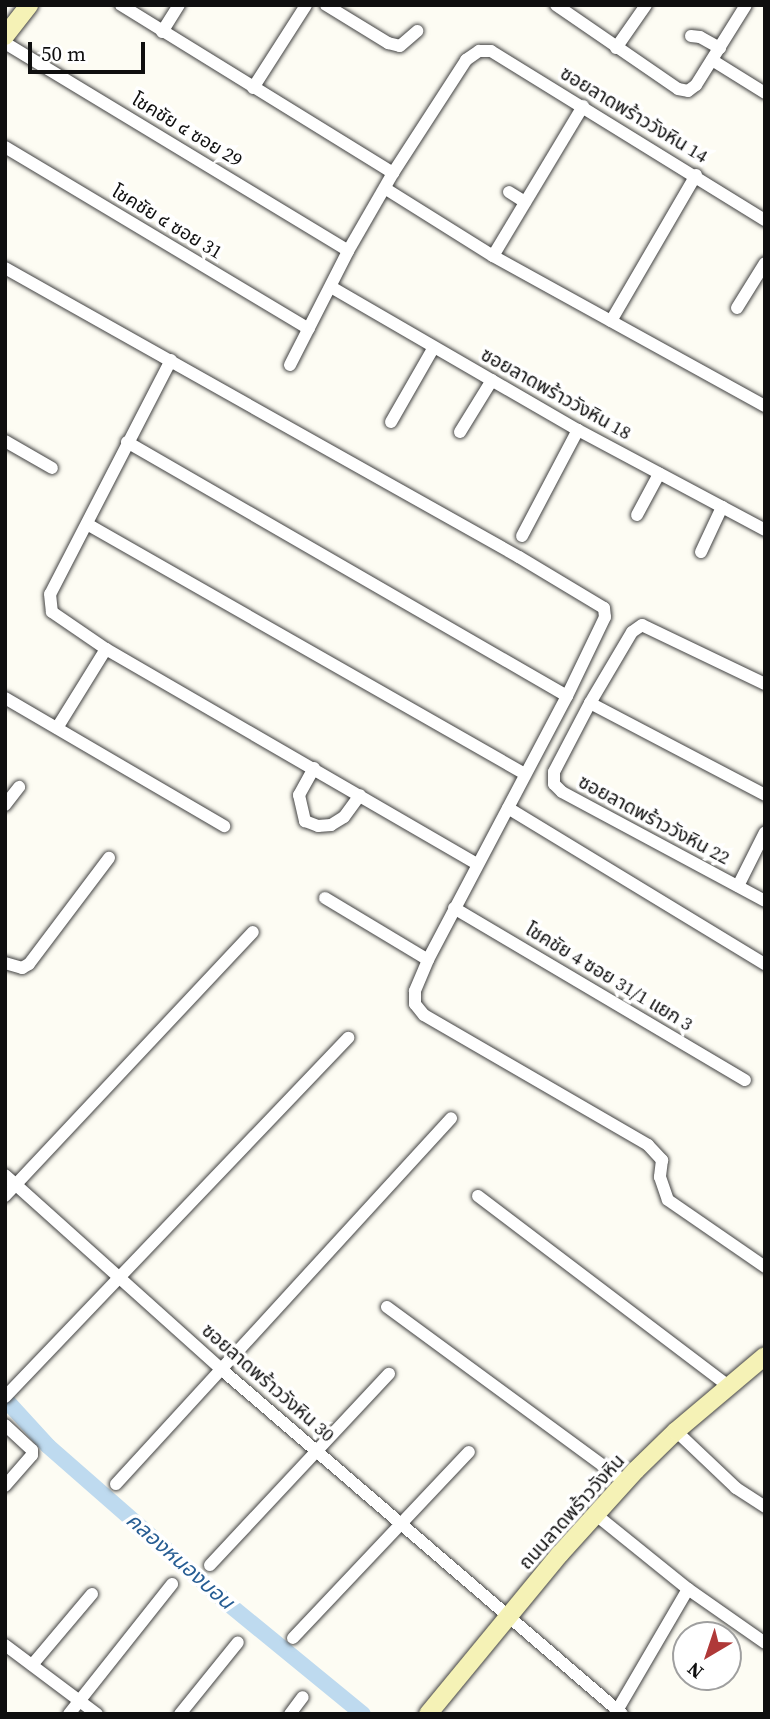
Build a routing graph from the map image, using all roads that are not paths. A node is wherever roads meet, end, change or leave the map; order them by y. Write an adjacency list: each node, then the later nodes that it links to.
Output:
1 (29, 5): 11 (main road)
2 (121, 5): 10 (street)
3 (179, 5): 10 (street)
4 (306, 5): 17 (street)
5 (326, 5): 9 (street)
6 (556, 5): 14 (street)
7 (646, 5): 14 (street)
8 (746, 5): 15 (street)
9 (417, 31)
10 (162, 32): 17 (street)
11 (5, 36)
12 (691, 36): 15 (street)
13 (5, 43): 27 (street, โชคชัย ๔ ซอย 29)
14 (616, 48): 16 (street)
15 (720, 48): 16 (street)
16 (712, 60): 18 (street)
17 (253, 88): 21 (street)
18 (765, 93)
19 (583, 106): 21 (street, ซอยลาดพร้าววังหิน 14); 22 (street, ซอยลาดพร้าววังหิน 14); 25 (street)
20 (5, 147): 34 (street, โชคชัย ๔ ซอย 31)
21 (393, 173): 23 (street)
22 (696, 175): 26 (street, ซอยลาดพร้าววังหิน 14); 33 (street)
23 (386, 189): 27 (street); 28 (street)
24 (509, 192): 25 (street)
25 (526, 202): 28 (street)
26 (765, 220)
27 (348, 251): 31 (street)
28 (494, 256): 33 (street)
29 (765, 263): 32 (street)
30 (5, 268): 36 (street)
31 (331, 287): 34 (street); 35 (street, ซอยลาดพร้าววังหิน 18)
32 (737, 308)
33 (611, 321): 39 (street)
34 (309, 329): 37 (street)
35 (434, 347): 38 (street, ซอยลาดพร้าววังหิน 18); 40 (street)
36 (171, 360): 44 (street); 55 (street)
37 (289, 365)
38 (492, 380): 41 (street, ซอยลาดพร้าววังหิน 18); 42 (street)
39 (765, 406)
40 (391, 422)
41 (578, 430): 46 (street, ซอยลาดพร้าววังหิน 18); 51 (street)
42 (460, 432)
43 (5, 441): 45 (street)
44 (128, 442): 49 (street); 55 (street)
45 (52, 468)
46 (660, 474): 47 (street, ซอยลาดพร้าววังหิน 18); 48 (street)
47 (722, 507): 50 (street, ซอยลาดพร้าววังหิน 18); 52 (street)
48 (637, 515)
49 (87, 524): 53 (street); 60 (street)
50 (765, 530)
51 (522, 536)
52 (701, 552)
53 (106, 649): 58 (street); 59 (street)
54 (765, 684): 57 (street)
55 (567, 696): 60 (street)
56 (5, 698): 58 (street)
57 (590, 703): 63 (street); 70 (street, ซอยลาดพร้าววังหิน 22)
58 (57, 728): 66 (street)
59 (314, 768): 62 (street); 62 (street)
60 (525, 774): 65 (street)
61 (19, 788): 64 (street)
62 (360, 795): 69 (street)
63 (765, 795)
64 (5, 805)
65 (508, 808): 69 (street); 77 (street)
66 (224, 826)
67 (765, 832): 70 (street, ซอยลาดพร้าววังหิน 22)
68 (109, 858): 76 (street)
69 (477, 864): 73 (street)
70 (738, 886): 72 (street, ซอยลาดพร้าววังหิน 22)
71 (325, 898): 75 (street)
72 (765, 901)
73 (454, 908): 75 (street); 79 (street, โชคชัย 4 ซอย 31/1 แยก 3)
74 (253, 932): 82 (street)
75 (428, 960): 85 (street)
76 (5, 963)
77 (765, 964)
78 (348, 1038): 86 (street)
79 (745, 1080)
80 (451, 1118): 89 (street)
81 (5, 1175): 82 (street, ซอยลาดพร้าววังหิน 30)
82 (16, 1184): 83 (street); 86 (street, ซอยลาดพร้าววังหิน 30)
83 (5, 1196)
84 (478, 1196): 91 (street)
85 (765, 1267)
86 (118, 1278): 89 (street, ซอยลาดพร้าววังหิน 30); 92 (street)
87 (387, 1307): 97 (street)
88 (765, 1356): 91 (main road, ถนนลาดพร้าววังหิน)
89 (221, 1369): 95 (street, ซอยลาดพร้าววังหิน 30); 98 (street)
90 (389, 1374): 95 (street)
91 (728, 1386): 94 (main road, ถนนลาดพร้าววังหิน)
92 (8, 1394)
93 (5, 1425): 99 (street)
94 (676, 1431): 97 (main road, ถนนลาดพร้าววังหิน); 100 (street)
95 (318, 1451): 102 (street, ซอยลาดพร้าววังหิน 30); 103 (street)
96 (469, 1452): 102 (street)
97 (625, 1482): 101 (main road, ถนนลาดพร้าววังหิน)
98 (116, 1483)
99 (5, 1486)
100 (765, 1507)
101 (595, 1514): 105 (street); 107 (main road, ถนนลาดพร้าววังหิน)
102 (404, 1524): 107 (street, ซอยลาดพร้าววังหิน 30); 108 (street)
103 (210, 1565)
104 (172, 1584): 114 (street)
105 (688, 1589): 110 (street); 115 (street)
106 (92, 1594): 112 (street)
107 (508, 1616): 115 (street, ซอยลาดพร้าววังหิน 30); 120 (main road, ถนนลาดพร้าววังหิน)
108 (293, 1638)
109 (238, 1642): 118 (street)
110 (765, 1643)
111 (5, 1645): 112 (street)
112 (32, 1665): 114 (street)
113 (303, 1697): 119 (street)
114 (80, 1701): 116 (street); 117 (street)
115 (618, 1712)
116 (69, 1714)
117 (97, 1714)
118 (180, 1714)
119 (289, 1714)
120 (428, 1714)

